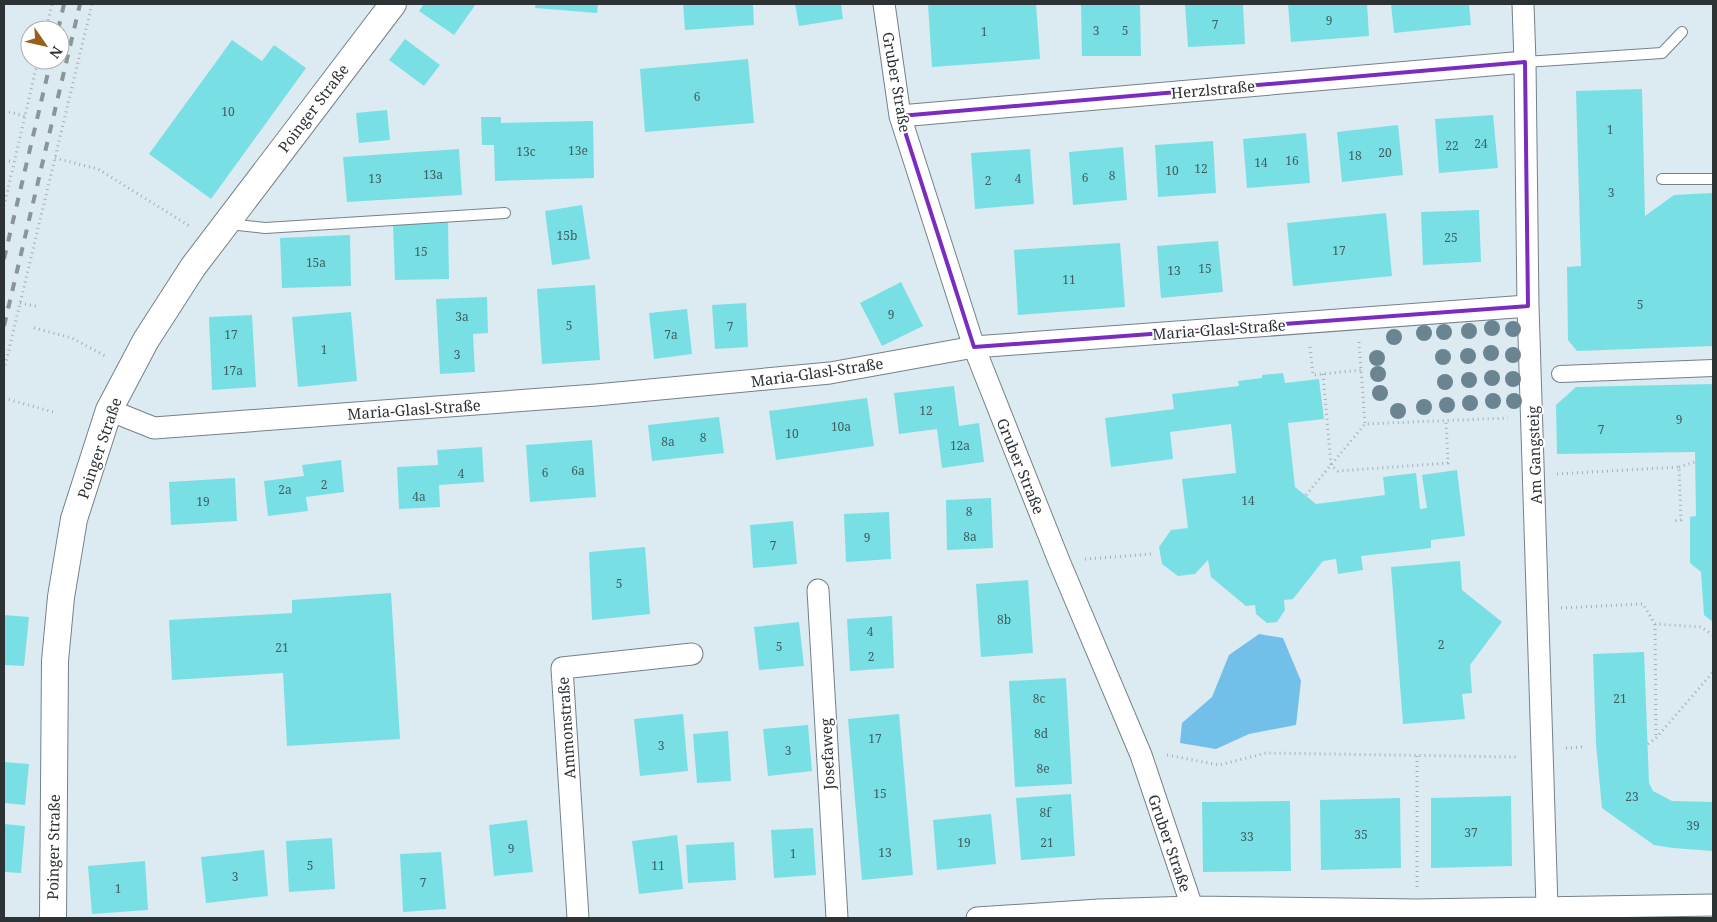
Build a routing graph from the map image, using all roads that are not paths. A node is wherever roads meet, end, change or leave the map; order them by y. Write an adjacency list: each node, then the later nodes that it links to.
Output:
1 (393, 4): 10 (street, Poinger Straße)
2 (884, 4): 6 (street, Gruber Straße)
3 (1523, 4): 5 (street, Am Gangsteig)
4 (1682, 32): 5 (lane)
5 (1526, 62): 6 (street, Herzlstraße); 11 (street, Am Gangsteig)
6 (900, 116): 12 (street, Gruber Straße)
7 (1662, 179): 8 (lane)
8 (1713, 179)
9 (505, 214): 10 (lane)
10 (219, 232): 15 (street, Poinger Straße)
11 (1528, 306): 12 (street, Maria-Glasl-Straße); 19 (street, Am Gangsteig)
12 (974, 347): 15 (street, Maria-Glasl-Straße); 21 (street, Gruber Straße)
13 (1713, 368): 14 (street)
14 (1560, 374)
15 (109, 410): 22 (street, Poinger Straße)
16 (818, 590): 24 (street, Josefaweg)
17 (692, 654): 23 (street, Ammonstraße)
18 (1713, 905): 20 (street)
19 (1547, 907): 20 (street); 21 (street)
20 (1653, 912)
21 (1192, 913): 25 (street)
22 (52, 918)
23 (578, 918)
24 (836, 918)
25 (977, 918)

